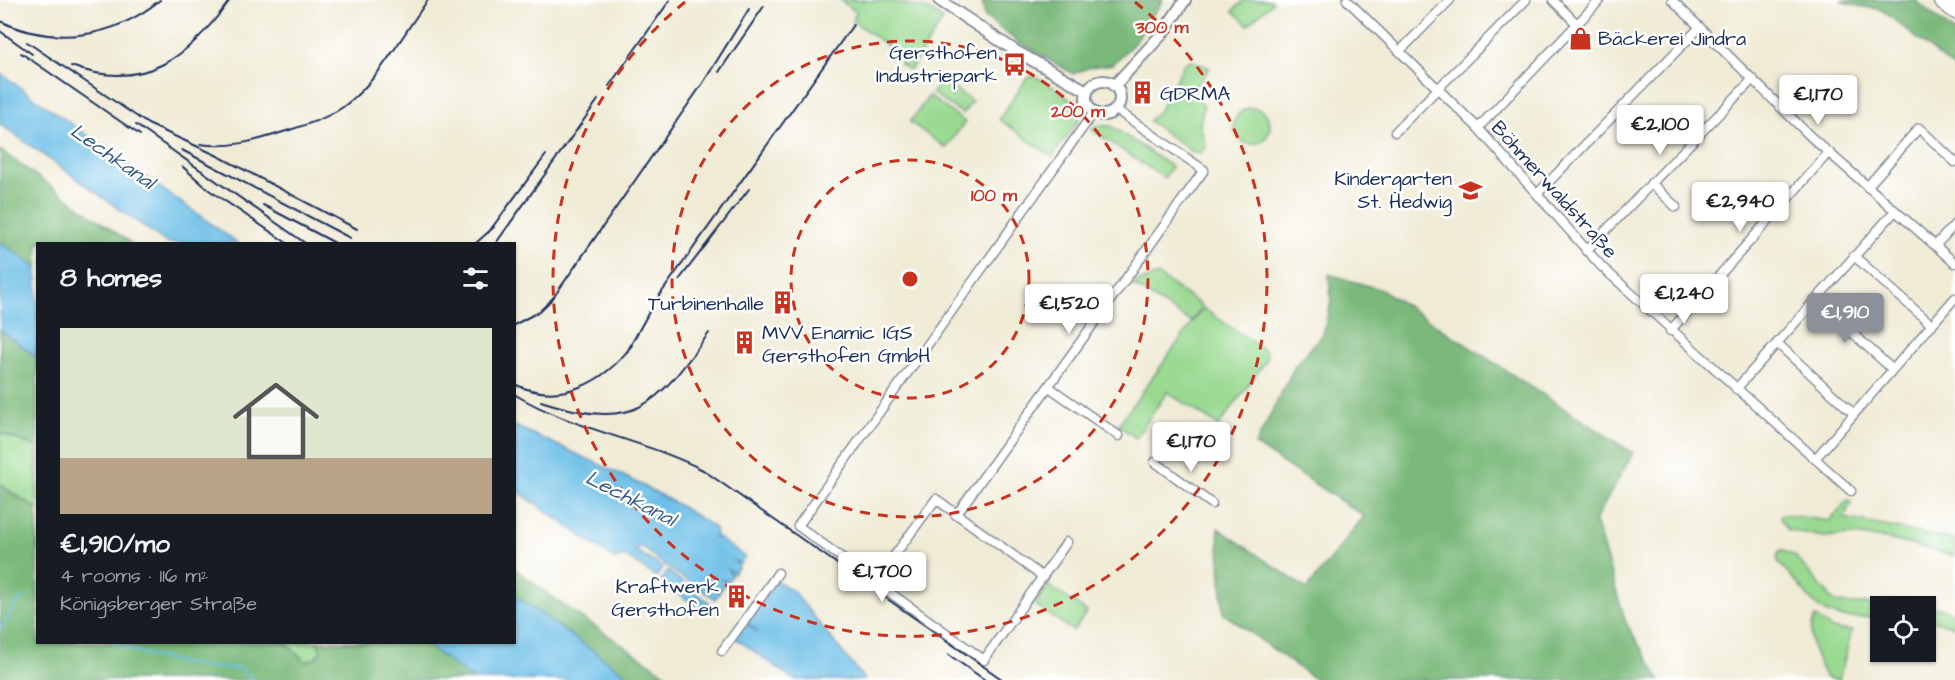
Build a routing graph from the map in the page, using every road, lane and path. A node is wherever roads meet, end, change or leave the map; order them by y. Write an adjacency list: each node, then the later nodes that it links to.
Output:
1 (939, 0): 17 (street)
2 (1185, 0): 15 (street)
3 (1347, 0): 13 (street, Böhmerwaldstraße)
4 (1450, 0): 13 (street)
5 (1526, 0): 16 (street)
6 (1553, 0): 11 (street)
7 (1600, 0): 11 (street)
8 (1672, 0): 12 (street)
9 (1941, 0): 10 (highway)
10 (1955, 11)
11 (1578, 24): 20 (street)
12 (1700, 27): 14 (street); 26 (street)
13 (1400, 51): 16 (street, Böhmerwaldstraße)
14 (1753, 80): 22 (street); 24 (street)
15 (1114, 86): 17 (street); 18 (street)
16 (1439, 89): 20 (street, Böhmerwaldstraße); 21 (street)
17 (1087, 91): 19 (street)
18 (1115, 109): 19 (street); 40 (street)
19 (1094, 112): 52 (street)
20 (1478, 128): 26 (street, Böhmerwaldstraße)
21 (1395, 132)
22 (1828, 152): 25 (street); 37 (street)
23 (1955, 162): 25 (street)
24 (1651, 183): 27 (street); 31 (street)
25 (1867, 186): 28 (street)
26 (1537, 194): 31 (street, Böhmerwaldstraße)
27 (1676, 207)
28 (1895, 211): 30 (street); 32 (street)
29 (1955, 224): 30 (street)
30 (1936, 245): 33 (street)
31 (1586, 251): 37 (street, Böhmerwaldstraße)
32 (1854, 256): 35 (street); 36 (street)
33 (1955, 263)
34 (1955, 298): 36 (street)
35 (1816, 300): 38 (street); 39 (street)
36 (1932, 325): 39 (street)
37 (1670, 331): 41 (street, Böhmerwaldstraße)
38 (1777, 344): 41 (street); 42 (street)
39 (1892, 369): 42 (street)
40 (1049, 387): 43 (street); 48 (street)
41 (1736, 389): 44 (street, Böhmerwaldstraße)
42 (1853, 413): 44 (street)
43 (1119, 436)
44 (1815, 459): 46 (street, Böhmerwaldstraße)
45 (1155, 462): 47 (street)
46 (1851, 491)
47 (1212, 504)
48 (956, 515): 51 (street); 52 (street)
49 (1068, 542): 51 (street)
50 (778, 573): 53 (street)
51 (1043, 577): 52 (street)
52 (875, 582)
53 (722, 651)

